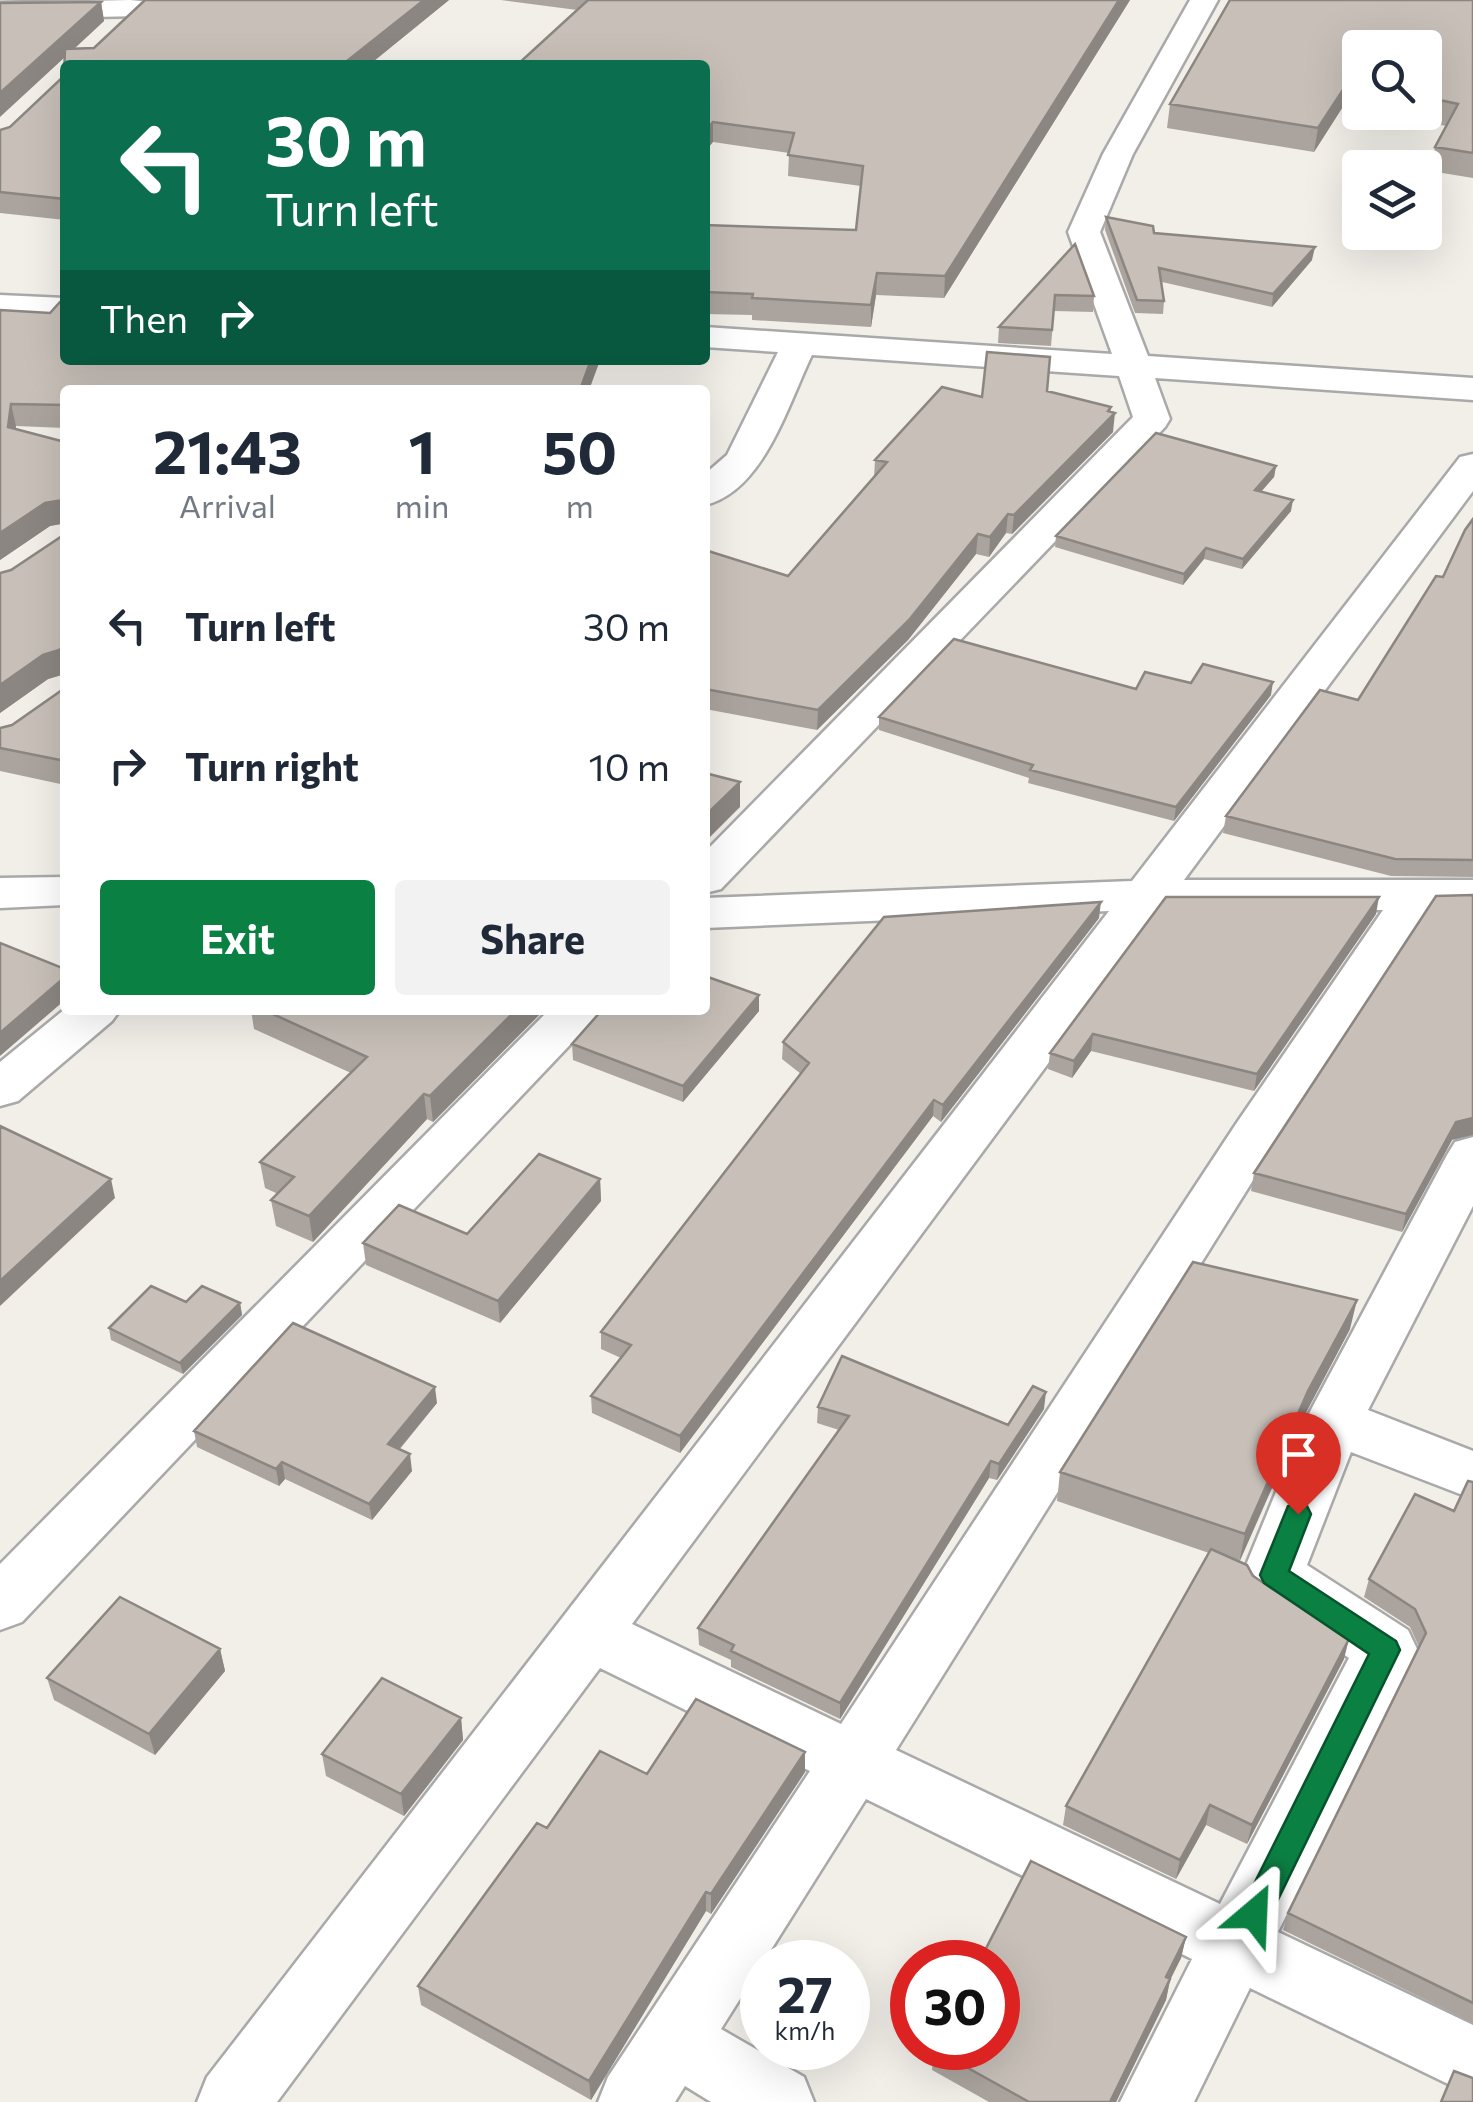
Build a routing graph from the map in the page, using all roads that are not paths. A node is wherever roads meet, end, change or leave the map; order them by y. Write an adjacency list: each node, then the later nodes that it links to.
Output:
1 (1204, 0): 9 (street)
2 (145, 4): 3 (street); 4 (street)
3 (0, 11)
4 (114, 32)
5 (0, 305): 6 (street)
6 (60, 308)
7 (710, 337): 8 (street)
8 (801, 340): 9 (street); 12 (street)
9 (1131, 363): 10 (street); 13 (street)
10 (1473, 389)
11 (1473, 466): 17 (street)
12 (710, 490)
13 (710, 874)
14 (60, 891): 15 (street)
15 (0, 893)
16 (1445, 894): 17 (street); 27 (street)
17 (1148, 895): 18 (street); 26 (street)
18 (710, 912)
19 (89, 1015): 21 (street)
20 (573, 1015): 25 (street)
21 (0, 1090)
22 (1473, 1154): 23 (street)
23 (1334, 1422): 24 (street); 28 (street)
24 (1473, 1476)
25 (0, 1604)
26 (589, 1634): 27 (street); 31 (street)
27 (855, 1762): 28 (street); 29 (street)
28 (1238, 1947): 30 (street); 34 (street)
29 (674, 2040): 32 (street); 33 (street)
30 (1473, 2060)
31 (234, 2102)
32 (634, 2102)
33 (778, 2102)
34 (1156, 2102)

